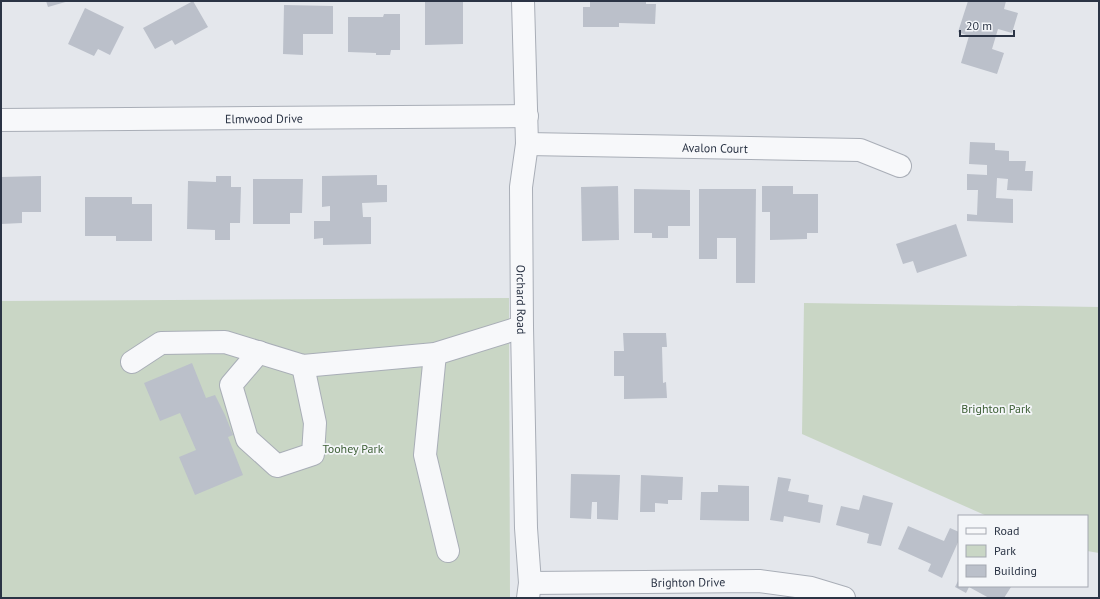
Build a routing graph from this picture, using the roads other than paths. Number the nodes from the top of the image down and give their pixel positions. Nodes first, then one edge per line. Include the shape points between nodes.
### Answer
1 (523, 1) edge
2 (527, 116) junction
3 (1, 120) edge
4 (527, 144) junction
5 (900, 166) dead end
6 (522, 327) junction
7 (259, 352) junction
8 (435, 354) junction
9 (132, 362) dead end
10 (303, 366) junction
11 (448, 551) dead end
12 (692, 590) edge
13 (529, 591) edge
14 (844, 598) edge

1 - 2 street, Orchard Road
2 - 3 street, Elmwood Drive
2 - 4 street, Orchard Road
4 - 5 street, Avalon Court via 860,150
4 - 6 street, Orchard Road via 521,187
6 - 8 street
6 - 13 street, Orchard Road
7 - 9 street via 225,342 161,343
7 - 10 street
7 - 10 street via 231,385 247,439 277,466 313,454 315,423
8 - 10 street
8 - 11 street via 426,455
12 - 13 street, Brighton Drive
12 - 14 street, Brighton Drive via 758,581 810,588

